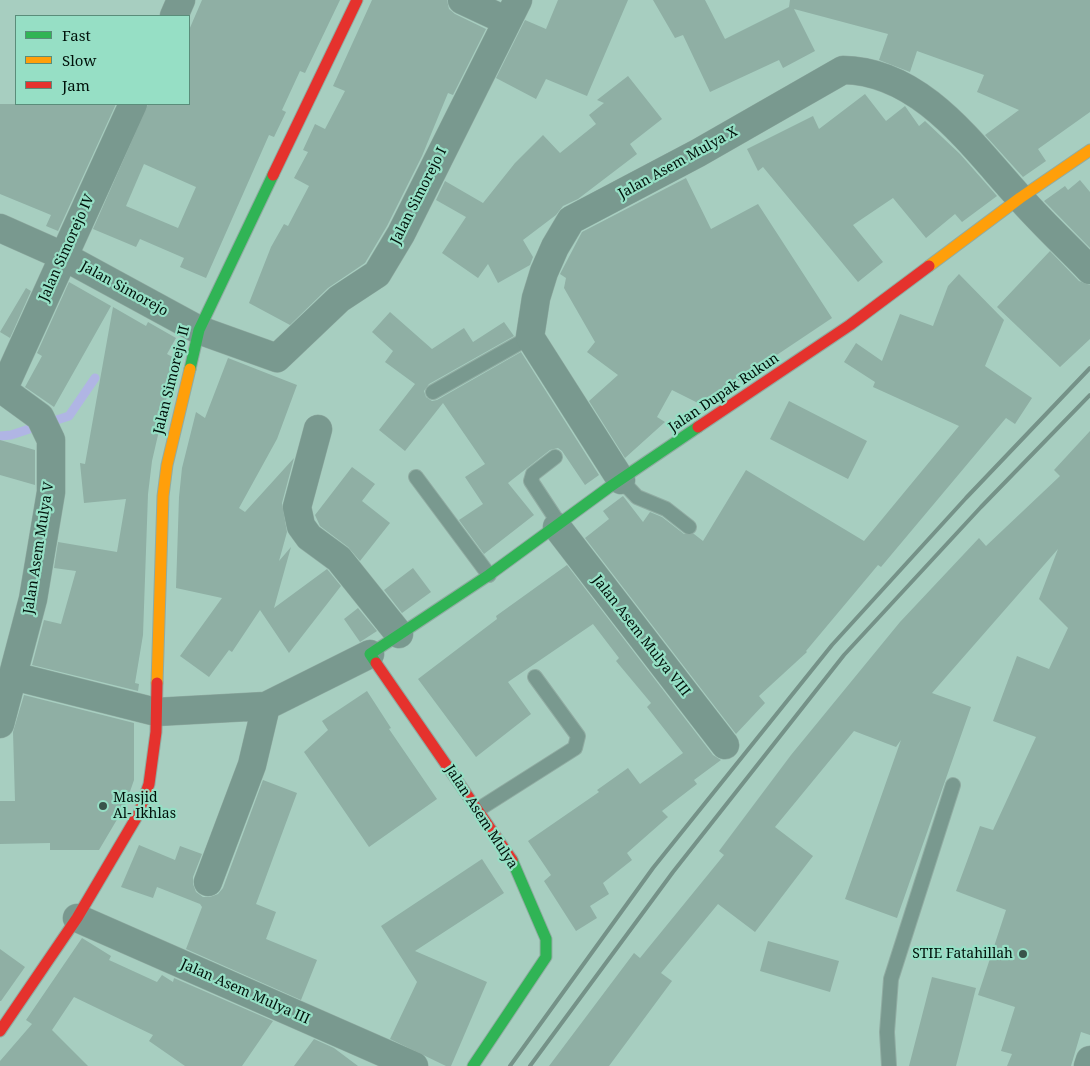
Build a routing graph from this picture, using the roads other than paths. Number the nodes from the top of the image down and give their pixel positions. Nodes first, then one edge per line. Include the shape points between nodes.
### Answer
1 (181, 0) edge
2 (357, 0) edge
3 (462, 0) edge
4 (512, 11) edge
5 (174, 15) edge
6 (133, 105) edge
7 (1090, 150) edge
8 (1020, 198) junction
9 (0, 228) edge
10 (63, 256) junction
11 (1090, 270) edge
12 (199, 330) junction
13 (530, 337) junction
14 (277, 358) joint
15 (2, 390) edge
16 (433, 392) dead end
17 (318, 429) dead end
18 (555, 457) dead end
19 (416, 476) dead end
20 (621, 480) junction
21 (559, 526) junction
22 (689, 527) dead end
23 (489, 575) junction
24 (399, 634) junction
25 (370, 654) junction
26 (13, 676) junction
27 (535, 677) dead end
28 (266, 706) junction
29 (156, 712) junction
30 (0, 724) edge
31 (725, 746) dead end
32 (953, 785) dead end
33 (479, 809) junction
34 (208, 882) dead end
35 (77, 918) junction
36 (0, 1031) edge
37 (1090, 1060) edge
38 (414, 1066) edge
39 (473, 1066) edge
40 (889, 1066) edge
41 (1088, 1066) edge

1 - 5 street
2 - 12 street, Jalan Simorejo II
3 - 4 street
4 - 14 street, Jalan Simorejo I via 401,234 377,274 339,299
6 - 10 street, Jalan Simorejo IV
7 - 8 street, Jalan Dupak Rukun
8 - 11 street, Jalan Asem Mulya X
8 - 13 street, Jalan Asem Mulya X via 945,115 920,95 884,78 843,70 698,154 572,220 544,272
8 - 20 street, Jalan Dupak Rukun via 850,325
9 - 10 street, Jalan Simorejo
10 - 12 street, Jalan Simorejo
10 - 15 street, Jalan Simorejo IV
12 - 14 street, Jalan Simorejo
12 - 29 street, Jalan Simorejo II via 166,465
13 - 16 lane
13 - 20 street
15 - 26 street, Jalan Asem Mulya V via 46,429 51,492 32,599
17 - 24 street via 297,507 301,526 309,537 339,559
18 - 21 lane via 533,474 531,481
19 - 23 lane
20 - 21 street, Jalan Dupak Rukun
20 - 22 lane via 637,497 666,509
21 - 23 street, Jalan Dupak Rukun
21 - 31 street, Jalan Asem Mulya VIII
23 - 24 street, Jalan Dupak Rukun
24 - 25 street, Jalan Dupak Rukun
25 - 28 street
25 - 33 street, Jalan Asem Mulya
26 - 29 street
26 - 30 street, Jalan Asem Mulya V
27 - 33 lane via 578,736 577,744
28 - 29 street
28 - 34 street via 252,765
29 - 35 street, Jalan Simorejo II via 149,784 139,813
32 - 40 lane via 891,979 887,1032
33 - 39 street, Jalan Asem Mulya via 510,856 547,947 546,957
35 - 36 street
35 - 38 street, Jalan Asem Mulya III
37 - 41 street

